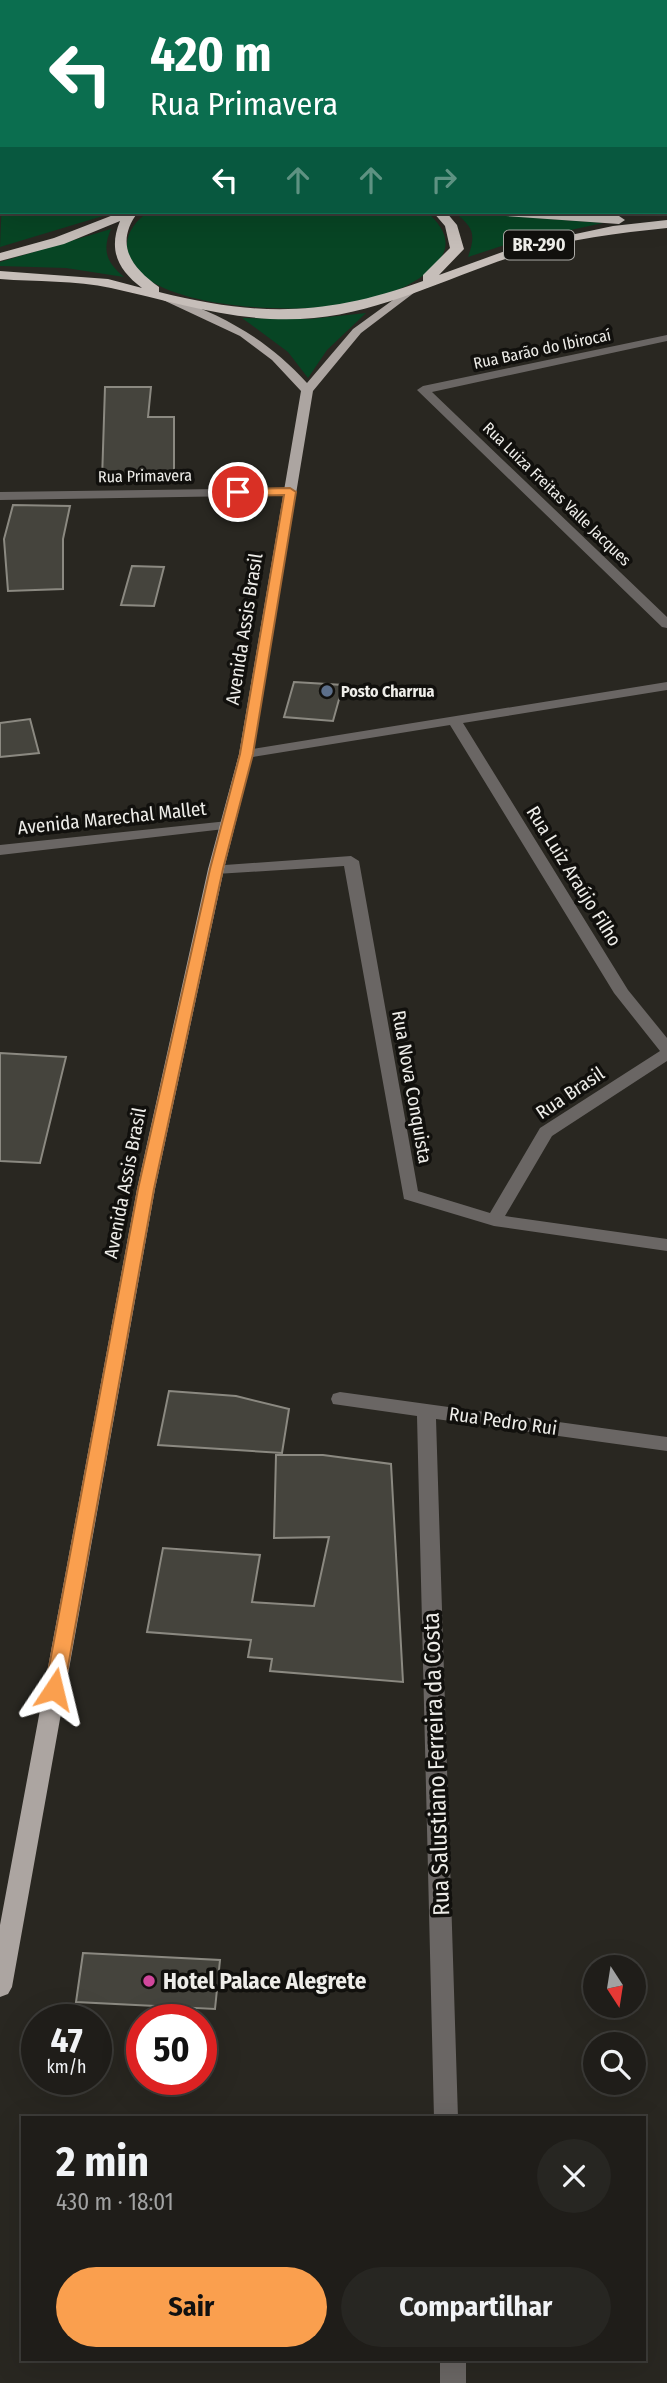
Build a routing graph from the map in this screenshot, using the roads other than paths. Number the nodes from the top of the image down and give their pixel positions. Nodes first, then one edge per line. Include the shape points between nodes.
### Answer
1 (126, 214) edge
2 (130, 214) edge
3 (441, 214) edge
4 (535, 214) edge
5 (667, 223) edge
6 (0, 257) edge
7 (0, 275) edge
8 (415, 287) junction
9 (167, 299) junction
10 (664, 342) edge
11 (307, 390) junction
12 (423, 390) joint
13 (290, 492) junction
14 (0, 496) edge
15 (667, 624) edge
16 (667, 686) edge
17 (454, 720) junction
18 (246, 754) junction
19 (228, 825) junction
20 (0, 850) edge
21 (216, 869) junction
22 (667, 1051) edge
23 (494, 1220) junction
24 (667, 1245) edge
25 (340, 1399) dead end
26 (426, 1410) junction
27 (667, 1444) edge
28 (0, 1987) edge
29 (446, 2116) edge
30 (453, 2361) edge
31 (453, 2383) edge

1 - 6 highway via 59,241
2 - 9 highway via 119,247 122,260 135,277
3 - 8 highway via 451,225 457,249
4 - 5 highway, BR-290
5 - 8 highway, BR-290 via 520,250
7 - 9 highway, BR-290 via 108,283
8 - 9 highway, BR-290 via 357,307 314,314 250,314
8 - 11 main road via 357,331
9 - 11 main road via 239,328 283,363
10 - 12 street, Rua Barão do Ibirocaí
11 - 13 main road, Avenida Assis Brasil
12 - 15 street, Rua Luiza Freitas Valle Jacques
13 - 14 street, Rua Primavera
13 - 18 main road, Avenida Assis Brasil
16 - 17 street
17 - 18 street
17 - 22 street, Rua Luiz Araújo Filho via 622,993
18 - 19 main road, Avenida Assis Brasil
19 - 20 street, Avenida Marechal Mallet
19 - 21 main road, Avenida Assis Brasil
21 - 23 street, Rua Nova Conquista via 351,861 410,1195
21 - 28 main road, Avenida Assis Brasil via 146,1189
22 - 23 street, Rua Brasil via 546,1132
23 - 24 street, Rua Nova Conquista
25 - 26 street, Rua Pedro Rui
26 - 27 street, Rua Pedro Rui
26 - 29 street, Rua Salustiano Ferreira da Costa
30 - 31 street

